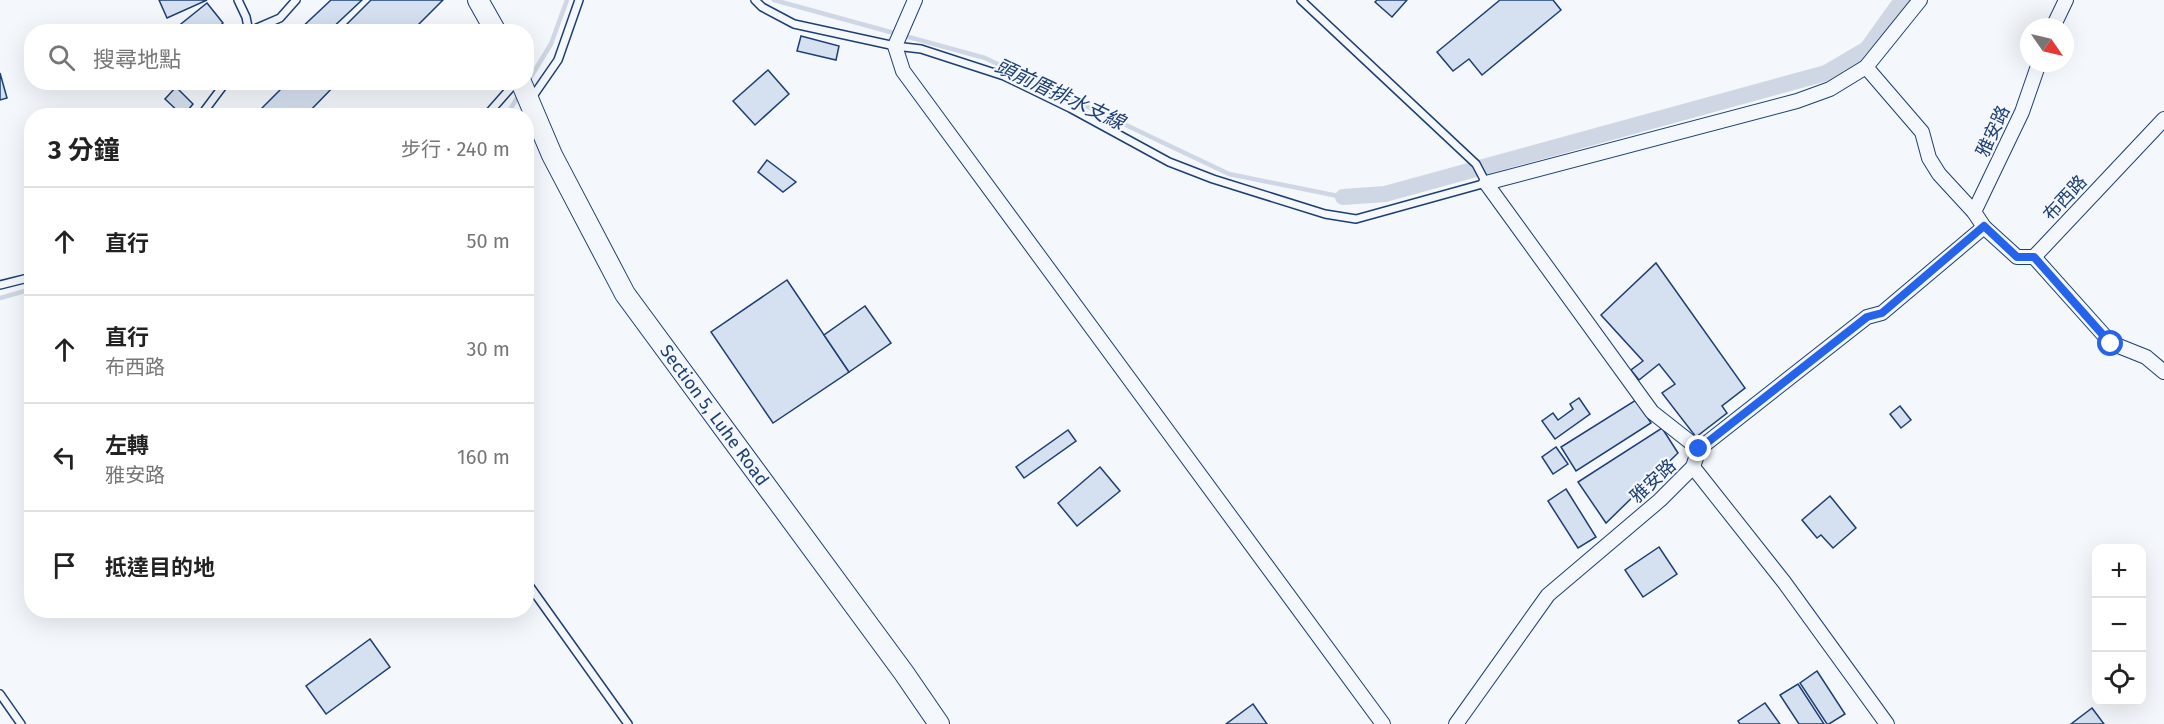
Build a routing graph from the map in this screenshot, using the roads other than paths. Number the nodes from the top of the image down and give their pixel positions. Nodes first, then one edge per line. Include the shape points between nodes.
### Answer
1 (238, 0) edge
2 (296, 0) edge
3 (478, 0) edge
4 (579, 0) edge
5 (755, 0) edge
6 (915, 0) edge
7 (1301, 0) edge
8 (1920, 0) edge
9 (2066, 0) edge
10 (2058, 18) edge
11 (248, 24) edge
12 (266, 24) edge
13 (492, 24) edge
14 (895, 46) junction
15 (1866, 67) junction
16 (2036, 72) edge
17 (534, 81) edge
18 (220, 90) edge
19 (524, 90) edge
20 (206, 108) edge
21 (498, 108) edge
22 (532, 108) edge
23 (534, 113) edge
24 (2164, 119) edge
25 (1486, 183) junction
26 (1974, 212) junction
27 (1984, 226) junction
28 (2034, 257) junction
29 (24, 279) edge
30 (0, 285) edge
31 (2164, 372) edge
32 (1699, 449) junction
33 (1694, 467) junction
34 (534, 592) edge
35 (0, 694) edge
36 (21, 724) edge
37 (628, 724) edge
38 (939, 724) edge
39 (1383, 724) edge
40 (1456, 724) edge
41 (1887, 724) edge

1 - 11 lane
2 - 12 lane via 280,18
3 - 13 main road
4 - 17 lane via 558,60
5 - 14 lane via 794,24
6 - 14 street
7 - 25 lane via 1476,164
8 - 15 street
9 - 10 street
14 - 25 lane via 921,49 1004,76 1169,162 1325,214 1356,219
14 - 39 street via 903,71
15 - 25 street via 1830,89 1797,101
15 - 26 street via 1922,132 1929,158 1939,174
16 - 26 street, 雅安路 via 2022,112
18 - 20 lane
19 - 21 lane
19 - 22 main road, Section 5, Luhe Road
23 - 38 main road, Section 5, Luhe Road via 625,294
24 - 28 street, 布西路
25 - 32 street via 1652,412
26 - 27 street
27 - 28 street via 2017,257
27 - 32 street via 1882,313 1867,317
28 - 31 street via 2111,344 2146,357
29 - 30 lane
32 - 33 street, 雅安路
33 - 40 street, 雅安路 via 1548,595
33 - 41 street
34 - 37 lane
35 - 36 lane

